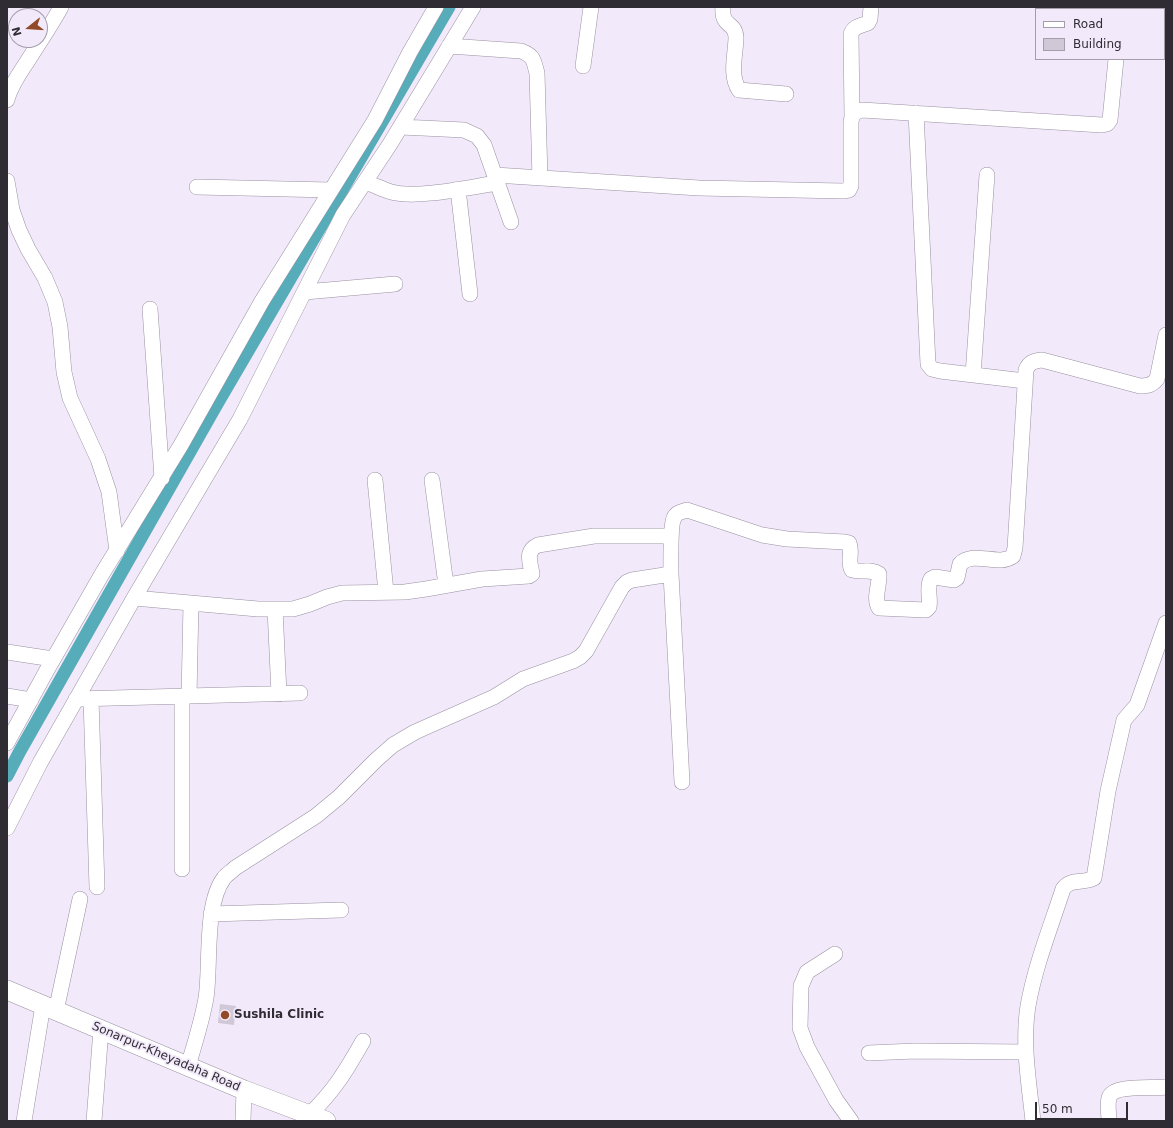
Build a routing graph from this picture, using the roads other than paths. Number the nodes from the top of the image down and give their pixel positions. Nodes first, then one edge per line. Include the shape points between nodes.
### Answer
1 (61, 7) edge
2 (436, 7) edge
3 (472, 7) edge
4 (590, 7) edge
5 (723, 7) edge
6 (871, 7) edge
7 (449, 46) junction
8 (1116, 60) edge
9 (583, 66) dead end
10 (786, 94) dead end
11 (7, 100) edge
12 (916, 113) junction
13 (852, 116) junction
14 (400, 126) junction
15 (987, 175) dead end
16 (540, 178) junction
17 (497, 179) junction
18 (7, 181) edge
19 (365, 182) junction
20 (197, 187) dead end
21 (458, 188) junction
22 (331, 190) junction
23 (511, 222) dead end
24 (395, 284) dead end
25 (305, 292) junction
26 (470, 294) dead end
27 (150, 309) dead end
28 (1166, 335) edge
29 (973, 375) junction
30 (1025, 381) junction
31 (162, 478) junction
32 (375, 480) dead end
33 (432, 480) dead end
34 (671, 536) junction
35 (117, 551) junction
36 (671, 574) junction
37 (446, 586) junction
38 (386, 592) junction
39 (134, 598) junction
40 (191, 604) junction
41 (275, 609) junction
42 (1166, 622) edge
43 (7, 652) edge
44 (53, 659) junction
45 (300, 693) dead end
46 (279, 694) junction
47 (7, 696) edge
48 (186, 696) junction
49 (76, 699) junction
50 (91, 699) junction
51 (31, 700) junction
52 (7, 743) edge
53 (682, 782) dead end
54 (7, 828) edge
55 (182, 869) dead end
56 (97, 887) dead end
57 (80, 900) dead end
58 (341, 910) dead end
59 (211, 914) junction
60 (835, 954) dead end
61 (7, 990) edge
62 (50, 1008) junction
63 (101, 1029) junction
64 (363, 1041) dead end
65 (1026, 1052) junction
66 (869, 1053) dead end
67 (188, 1066) junction
68 (1166, 1087) edge
69 (244, 1090) junction
70 (318, 1118) edge
71 (24, 1121) edge
72 (94, 1121) edge
73 (243, 1121) edge
74 (851, 1121) edge
75 (1032, 1121) edge
76 (1109, 1121) edge

1 - 11 street via 18,75
2 - 22 street via 375,120
3 - 7 street
4 - 9 street
5 - 10 street via 724,21 733,28 736,35 734,80 738,90
6 - 13 street via 868,23 853,29 851,34
7 - 14 street
7 - 16 street via 521,51 530,55 537,73
8 - 12 street via 1110,120 1107,124
12 - 13 street via 862,110
12 - 29 street via 928,364 932,369 940,371
13 - 16 street via 849,190 699,188
14 - 17 street via 464,130 477,136 484,145
14 - 19 street
15 - 29 street
16 - 17 street
17 - 21 street
17 - 23 street
18 - 35 street via 12,210 19,230 45,278 54,302 70,398 98,459 109,492
19 - 21 street via 392,192 409,194
19 - 25 street via 343,216
20 - 22 street
21 - 26 street
22 - 31 street via 262,301
24 - 25 street
25 - 39 street via 240,419
27 - 31 street
28 - 30 street via 1157,379 1147,386 1042,360 1028,364
29 - 30 street
30 - 34 street via 1013,556 1004,560 969,558 960,564 957,578 954,580 935,577 931,579 930,603 926,610 880,608 876,600 879,574 852,570 849,562 849,543 762,535 687,510 679,512 674,518
31 - 35 street
32 - 38 street
33 - 37 street
34 - 36 street
34 - 37 street via 594,536 538,545 530,551 532,574 529,576 482,579
35 - 44 street
36 - 53 street
36 - 59 street via 627,582 580,657 524,679 494,697 392,745 316,816 235,868 224,878
37 - 38 street
38 - 41 street via 342,594 293,609
39 - 40 street
39 - 49 street
40 - 41 street via 258,610
40 - 48 street
41 - 46 street
42 - 65 street via 1137,705 1124,720 1108,791 1094,878 1071,882 1063,889 1028,1006
43 - 44 street
44 - 51 street
45 - 46 street
46 - 48 street
47 - 51 street
48 - 50 street
48 - 55 street
49 - 50 street
49 - 54 street via 40,762
50 - 56 street
51 - 52 street
57 - 62 street
58 - 59 street
59 - 67 street via 206,997
60 - 74 street via 807,972 801,986 800,1028 807,1047 836,1100
61 - 62 main road, Sonarpur-Kheyadaha Road
62 - 63 main road, Sonarpur-Kheyadaha Road
62 - 71 street
63 - 67 main road, Sonarpur-Kheyadaha Road
63 - 72 street
64 - 70 street via 346,1072 325,1099
65 - 66 street
65 - 75 street
67 - 69 main road, Sonarpur-Kheyadaha Road
68 - 76 street via 1122,1089 1113,1092 1109,1097
69 - 70 main road, Sonarpur-Kheyadaha Road
69 - 73 street

